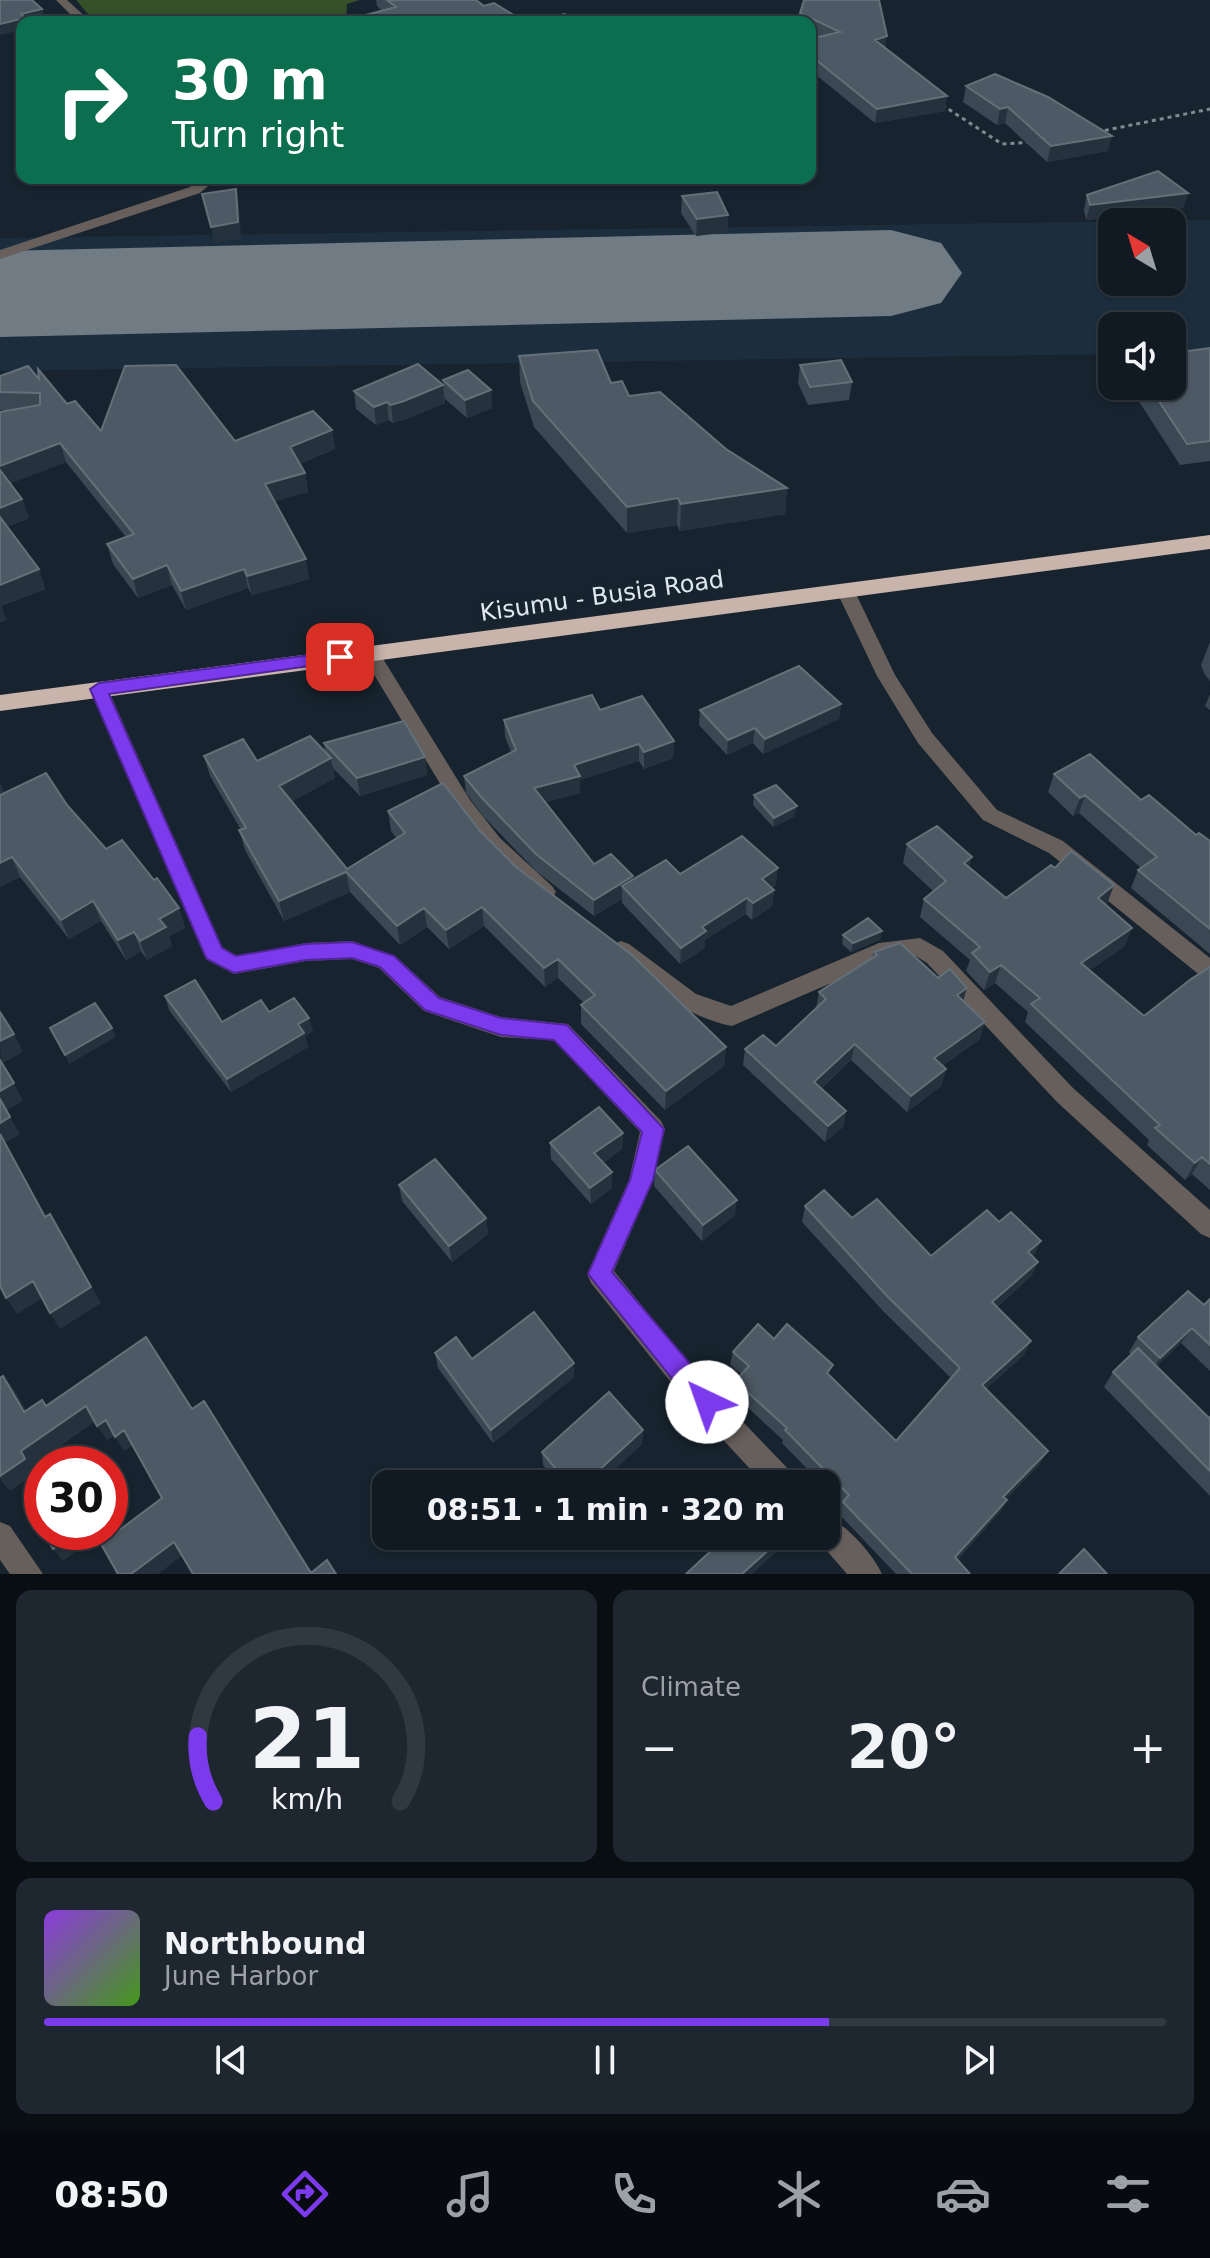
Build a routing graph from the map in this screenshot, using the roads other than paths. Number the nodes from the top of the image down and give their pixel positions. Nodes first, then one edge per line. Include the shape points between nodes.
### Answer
1 (61, 0) edge
2 (78, 16) edge
3 (203, 184) edge
4 (0, 255) edge
5 (1210, 542) edge
6 (845, 590) junction
7 (370, 653) junction
8 (99, 689) junction
9 (0, 703) edge
10 (561, 906) edge
11 (599, 933) edge
12 (1210, 971) edge
13 (1210, 1226) edge
14 (770, 1470) edge
15 (0, 1536) edge
16 (840, 1545) edge
17 (28, 1574) edge
18 (867, 1574) edge

1 - 2 street
3 - 4 street
5 - 6 highway, Kisumu - Busia Road
6 - 7 highway, Kisumu - Busia Road
6 - 12 street via 886,676 925,738 990,815 1056,847
7 - 8 highway, Kisumu - Busia Road
7 - 10 street via 463,805 485,834
8 - 9 highway, Kisumu - Busia Road
8 - 14 street via 214,953 234,965 352,950 387,962 432,1004 501,1027 560,1031 653,1129 641,1180 600,1274 687,1382
11 - 13 street via 700,1006 732,1016 887,949 920,947 1065,1095
15 - 17 street
16 - 18 street

